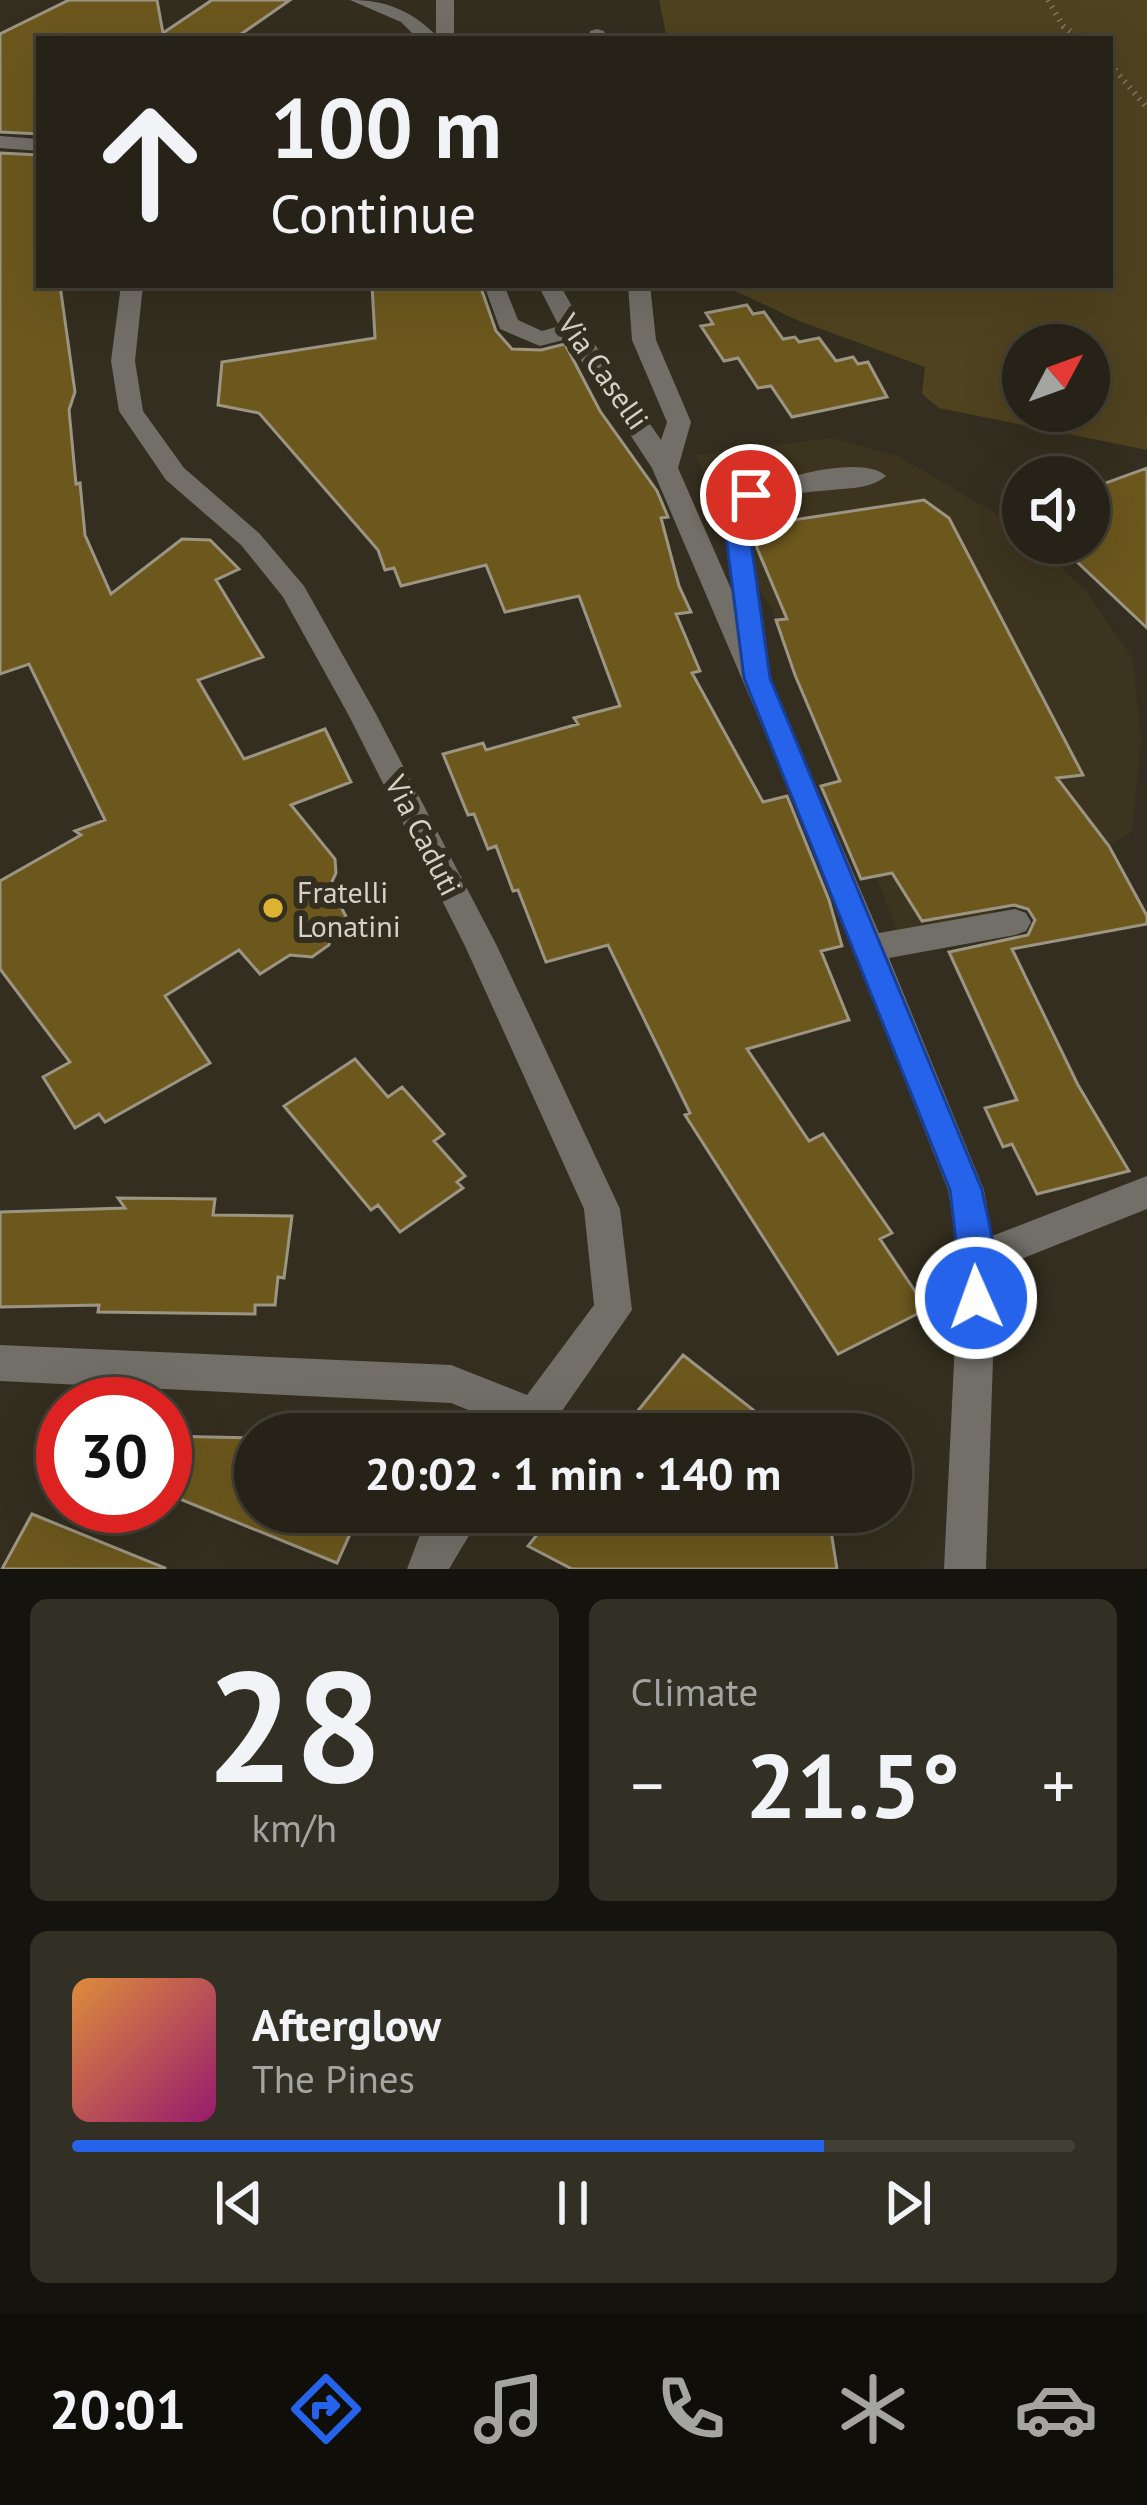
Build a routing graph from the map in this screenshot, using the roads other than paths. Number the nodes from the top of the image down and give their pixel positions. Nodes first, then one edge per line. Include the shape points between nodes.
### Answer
1 (359, 0) edge
2 (445, 0) edge
3 (426, 36) edge
4 (446, 36) edge
5 (0, 142) edge
6 (36, 145) edge
7 (132, 288) edge
8 (495, 288) edge
9 (550, 288) edge
10 (639, 288) edge
11 (569, 331) junction
12 (664, 468) junction
13 (873, 476) dead end
14 (757, 678) junction
15 (1015, 922) dead end
16 (870, 948) junction
17 (1147, 1192) edge
18 (978, 1258) junction
19 (0, 1363) edge
20 (505, 1413) edge
21 (538, 1413) edge
22 (448, 1533) edge
23 (428, 1569) edge
24 (965, 1569) edge

1 - 3 street via 408,18
2 - 4 street
5 - 6 street
7 - 21 street, Via Caduti via 123,361 131,411 175,474 250,539 294,592 481,946 602,1209 613,1310
8 - 11 street via 508,324 540,339
9 - 11 street, Via Caselli
10 - 12 street via 644,340 679,422
11 - 12 street, Via Caselli via 642,423
12 - 14 street, Via Caselli
13 - 14 street via 788,485 751,495 735,513
14 - 16 street, Via Caselli
15 - 16 street
16 - 18 street, Via Caselli via 966,1190
17 - 18 street
18 - 24 street, Via Caselli
19 - 20 street via 451,1384
22 - 23 street

